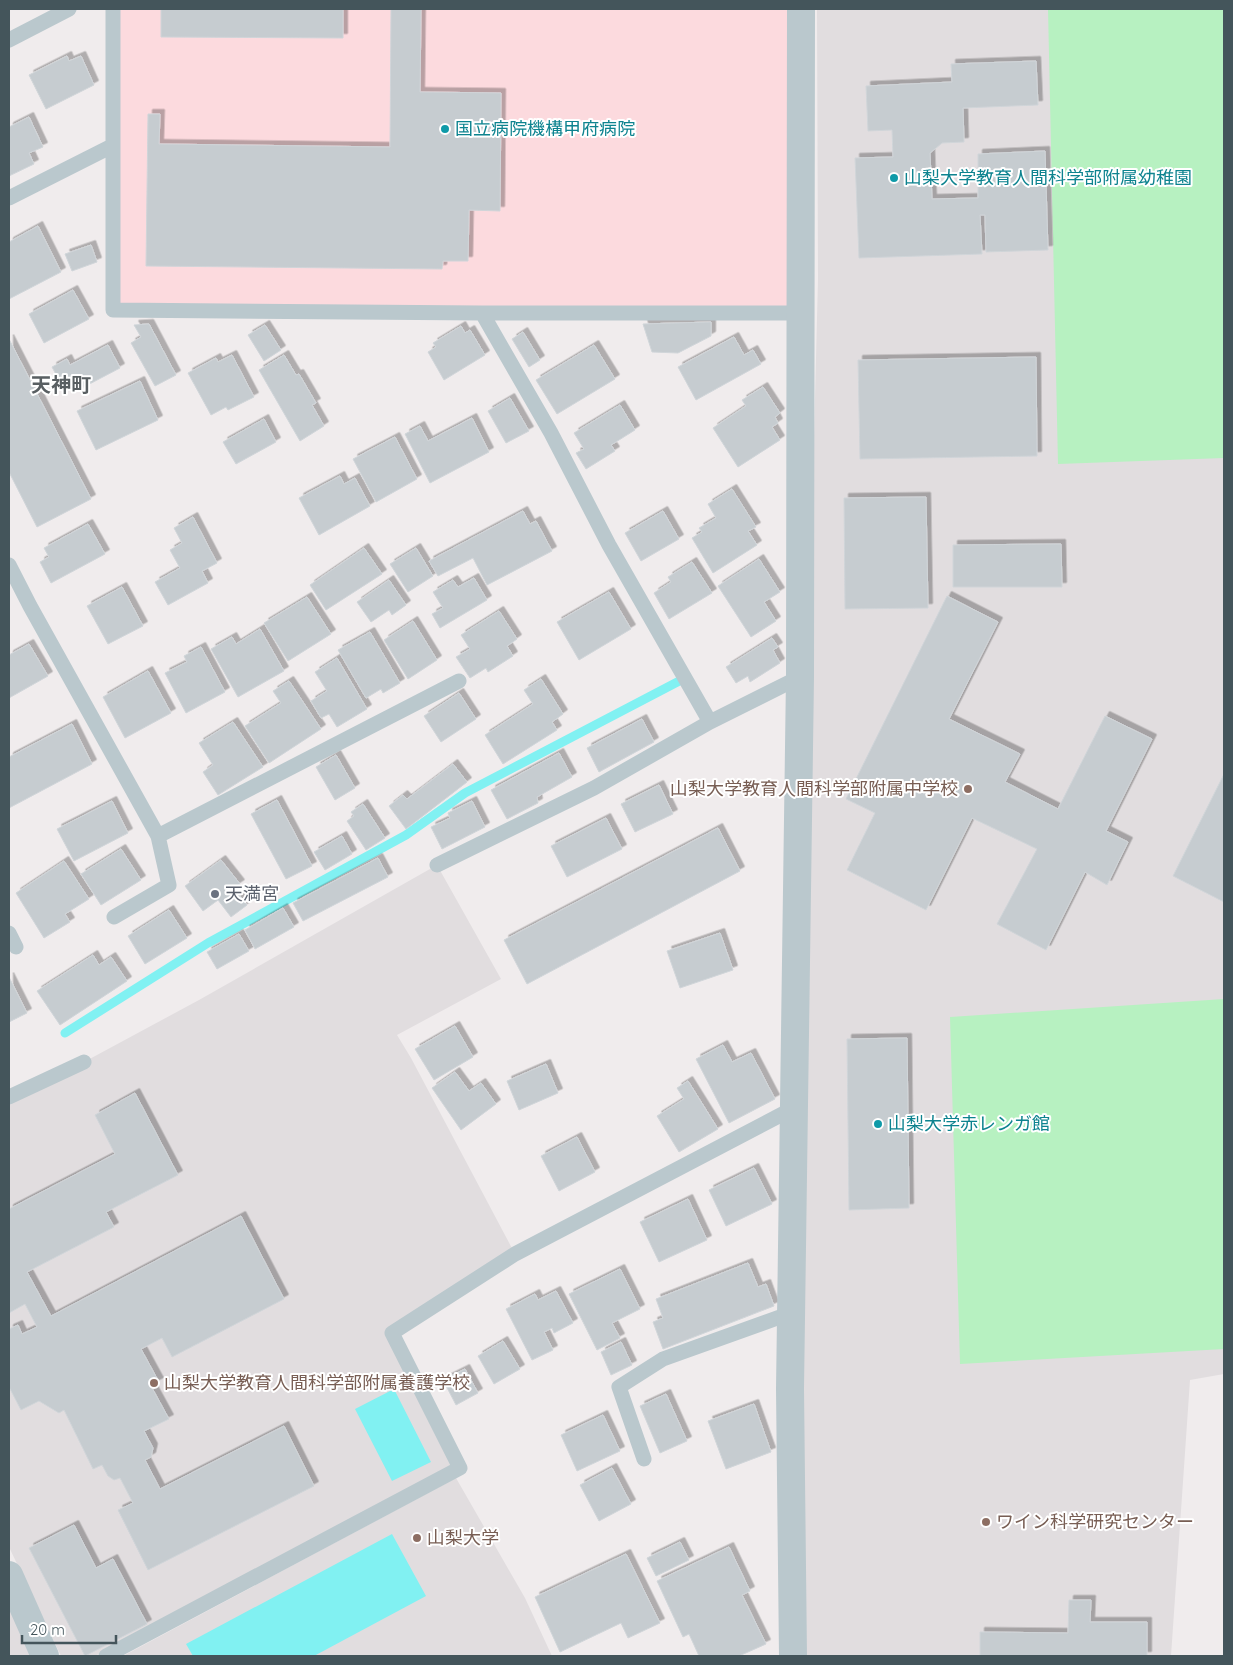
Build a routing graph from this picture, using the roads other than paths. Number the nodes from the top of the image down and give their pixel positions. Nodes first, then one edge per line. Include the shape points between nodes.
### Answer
1 (69, 9) edge
2 (113, 9) edge
3 (801, 9) edge
4 (9, 40) edge
5 (112, 146) junction
6 (9, 198) edge
7 (482, 313) junction
8 (800, 313) junction
9 (9, 565) edge
10 (800, 677) junction
11 (459, 681) dead end
12 (710, 722) junction
13 (158, 836) junction
14 (437, 865) dead end
15 (114, 917) dead end
16 (9, 933) edge
17 (16, 946) dead end
18 (84, 1062) dead end
19 (9, 1097) edge
20 (794, 1108) junction
21 (791, 1312) junction
22 (644, 1459) dead end
23 (9, 1575) edge
24 (45, 1656) edge
25 (106, 1656) edge
26 (792, 1656) edge

1 - 4 lane
2 - 5 lane
3 - 8 street
5 - 6 lane
5 - 7 lane via 113,310
7 - 8 lane
7 - 12 lane
8 - 10 street
9 - 13 lane
10 - 12 lane
10 - 20 street
11 - 13 lane
12 - 14 lane via 594,788
13 - 15 lane via 169,885
16 - 17 lane
18 - 19 lane
20 - 21 street
20 - 25 lane via 515,1254 392,1333 460,1468
21 - 22 lane via 663,1359 619,1387
21 - 26 street
23 - 24 street

